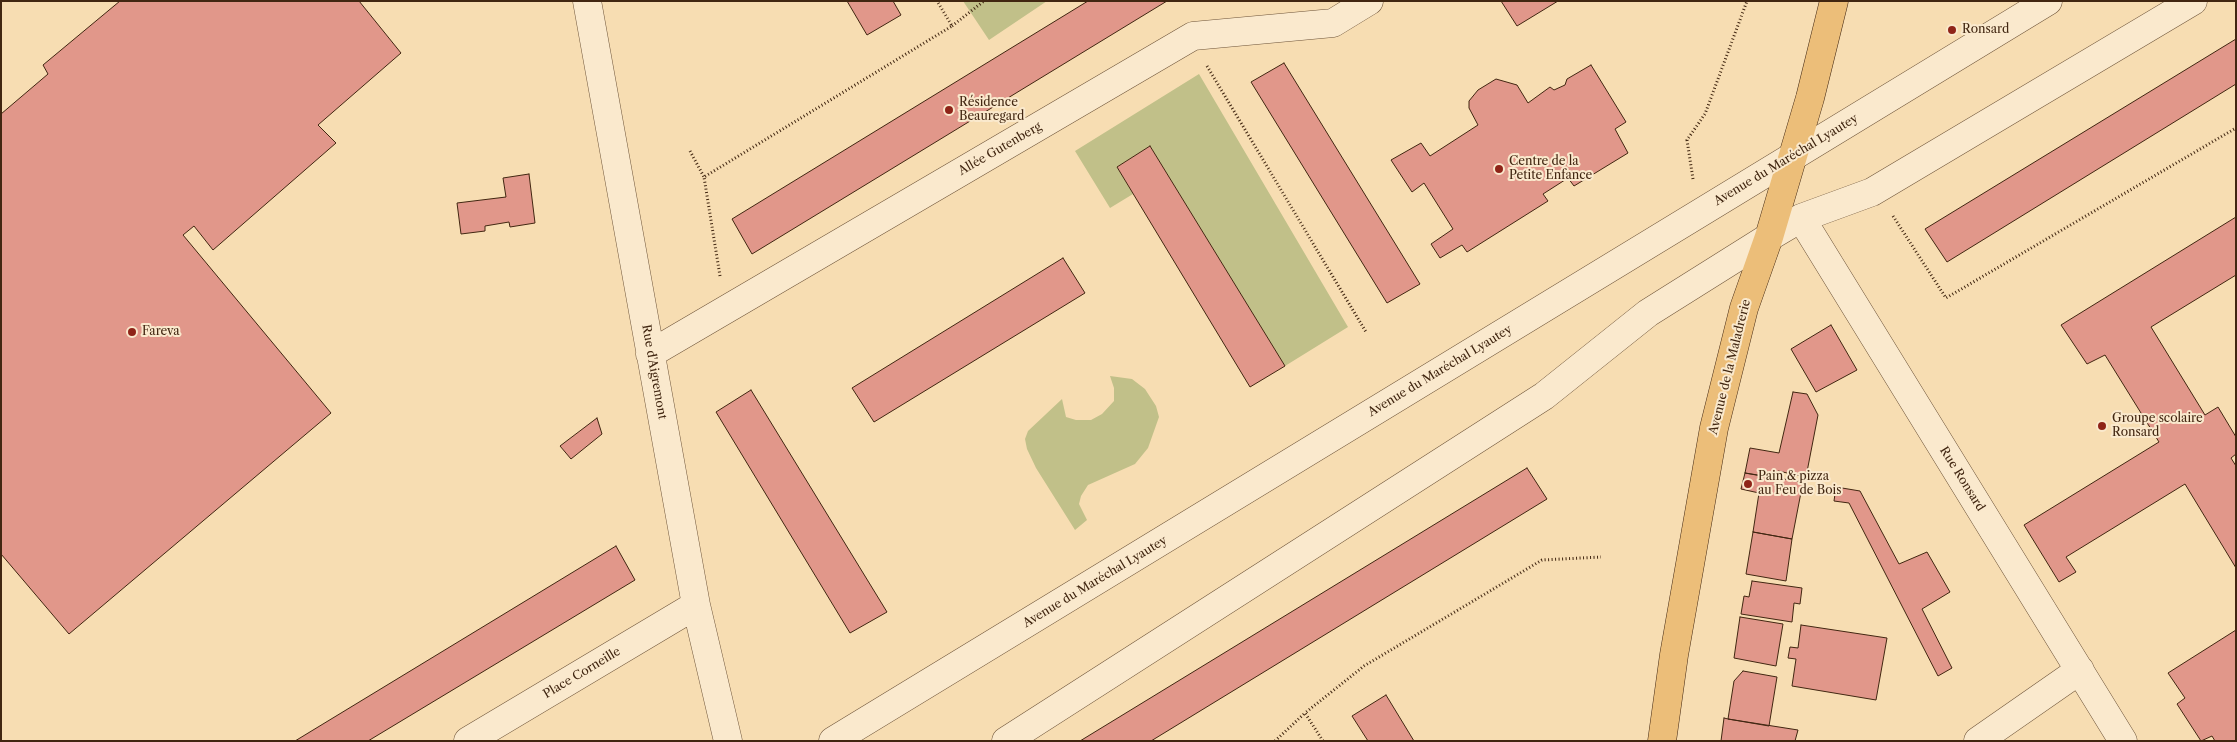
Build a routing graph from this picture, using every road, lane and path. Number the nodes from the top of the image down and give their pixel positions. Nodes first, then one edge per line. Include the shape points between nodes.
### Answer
1 (587, 1) edge
2 (937, 1) edge
3 (984, 1) edge
4 (1369, 1) edge
5 (1747, 1) edge
6 (1834, 1) edge
7 (2048, 1) edge
8 (2193, 1) edge
9 (952, 26) junction
10 (1206, 65) dead end
11 (2236, 128) edge
12 (690, 151) dead end
13 (1792, 157) junction
14 (704, 177) junction
15 (1693, 182) dead end
16 (1872, 192) junction
17 (1801, 218) junction
18 (1769, 237) junction
19 (726, 310) junction
20 (1366, 332) dead end
21 (650, 354) junction
22 (1602, 557) dead end
23 (696, 605) junction
24 (2080, 670) junction
25 (1305, 713) junction
26 (468, 741) edge
27 (728, 741) edge
28 (834, 741) edge
29 (1006, 741) edge
30 (1275, 741) edge
31 (1323, 741) edge
32 (1662, 741) edge
33 (1978, 741) edge
34 (2123, 741) edge

1 - 21 street, Rue d'Aigremont
2 - 9 path
3 - 9 path
4 - 19 street, Allée Gutenberg via 1333,23 1193,36
5 - 15 path via 1705,114 1687,140
6 - 13 main road, Avenue de la Maladrerie
7 - 13 street, Avenue du Maréchal Lyautey
8 - 16 street
9 - 14 path
10 - 20 path
11 - 16 path via 1946,298 1888,208
12 - 14 path
13 - 18 main road, Avenue de la Maladrerie
13 - 28 street, Avenue du Maréchal Lyautey
14 - 19 path
16 - 17 street
17 - 18 street
17 - 24 street, Rue Ronsard
18 - 29 street via 1648,313 1544,396
18 - 32 main road, Avenue de la Maladrerie via 1744,308 1714,428
19 - 21 street, Allée Gutenberg
21 - 23 street, Rue d'Aigremont
22 - 25 path via 1542,560 1364,666
23 - 26 street, Place Corneille
23 - 27 street, Rue d'Aigremont
24 - 33 street
24 - 34 street, Rue Ronsard
25 - 30 path
25 - 31 path

